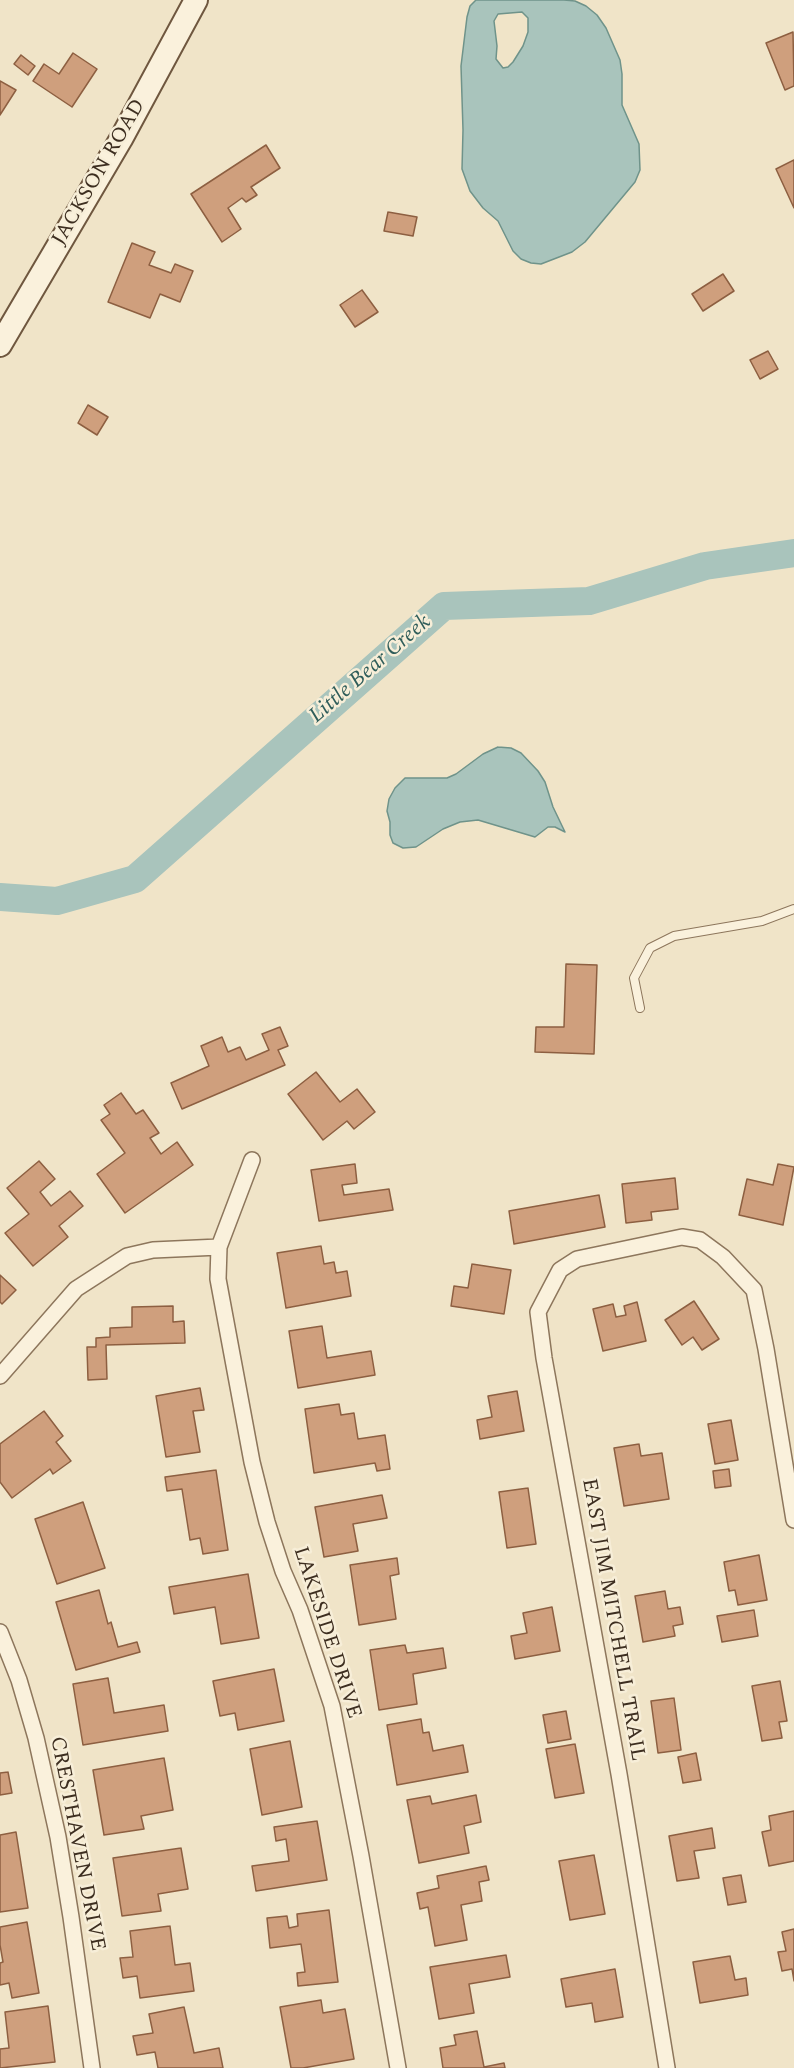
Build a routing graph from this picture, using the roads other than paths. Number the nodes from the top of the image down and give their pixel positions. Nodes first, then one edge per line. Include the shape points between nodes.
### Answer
1 (196, 0) edge
2 (0, 345) edge
3 (794, 909) edge
4 (640, 1008) dead end
5 (252, 1160) dead end
6 (219, 1247) junction
7 (0, 1376) edge
8 (794, 1520) edge
9 (0, 1632) edge
10 (92, 2068) edge
11 (398, 2068) edge
12 (667, 2068) edge

1 - 2 main road, JACKSON ROAD via 121,139
3 - 4 lane via 762,921 674,936 650,948 634,978
5 - 6 street, LAKESIDE DRIVE
6 - 7 street via 153,1250 127,1256 76,1289
6 - 11 street, LAKESIDE DRIVE via 218,1279 252,1462 283,1571 332,1706
8 - 12 street, EAST JIM MITCHELL TRAIL via 754,1290 718,1252 700,1240 682,1237 576,1259 560,1270 538,1312 544,1359
9 - 10 street, CRESTHAVEN DRIVE via 36,1738 58,1836

